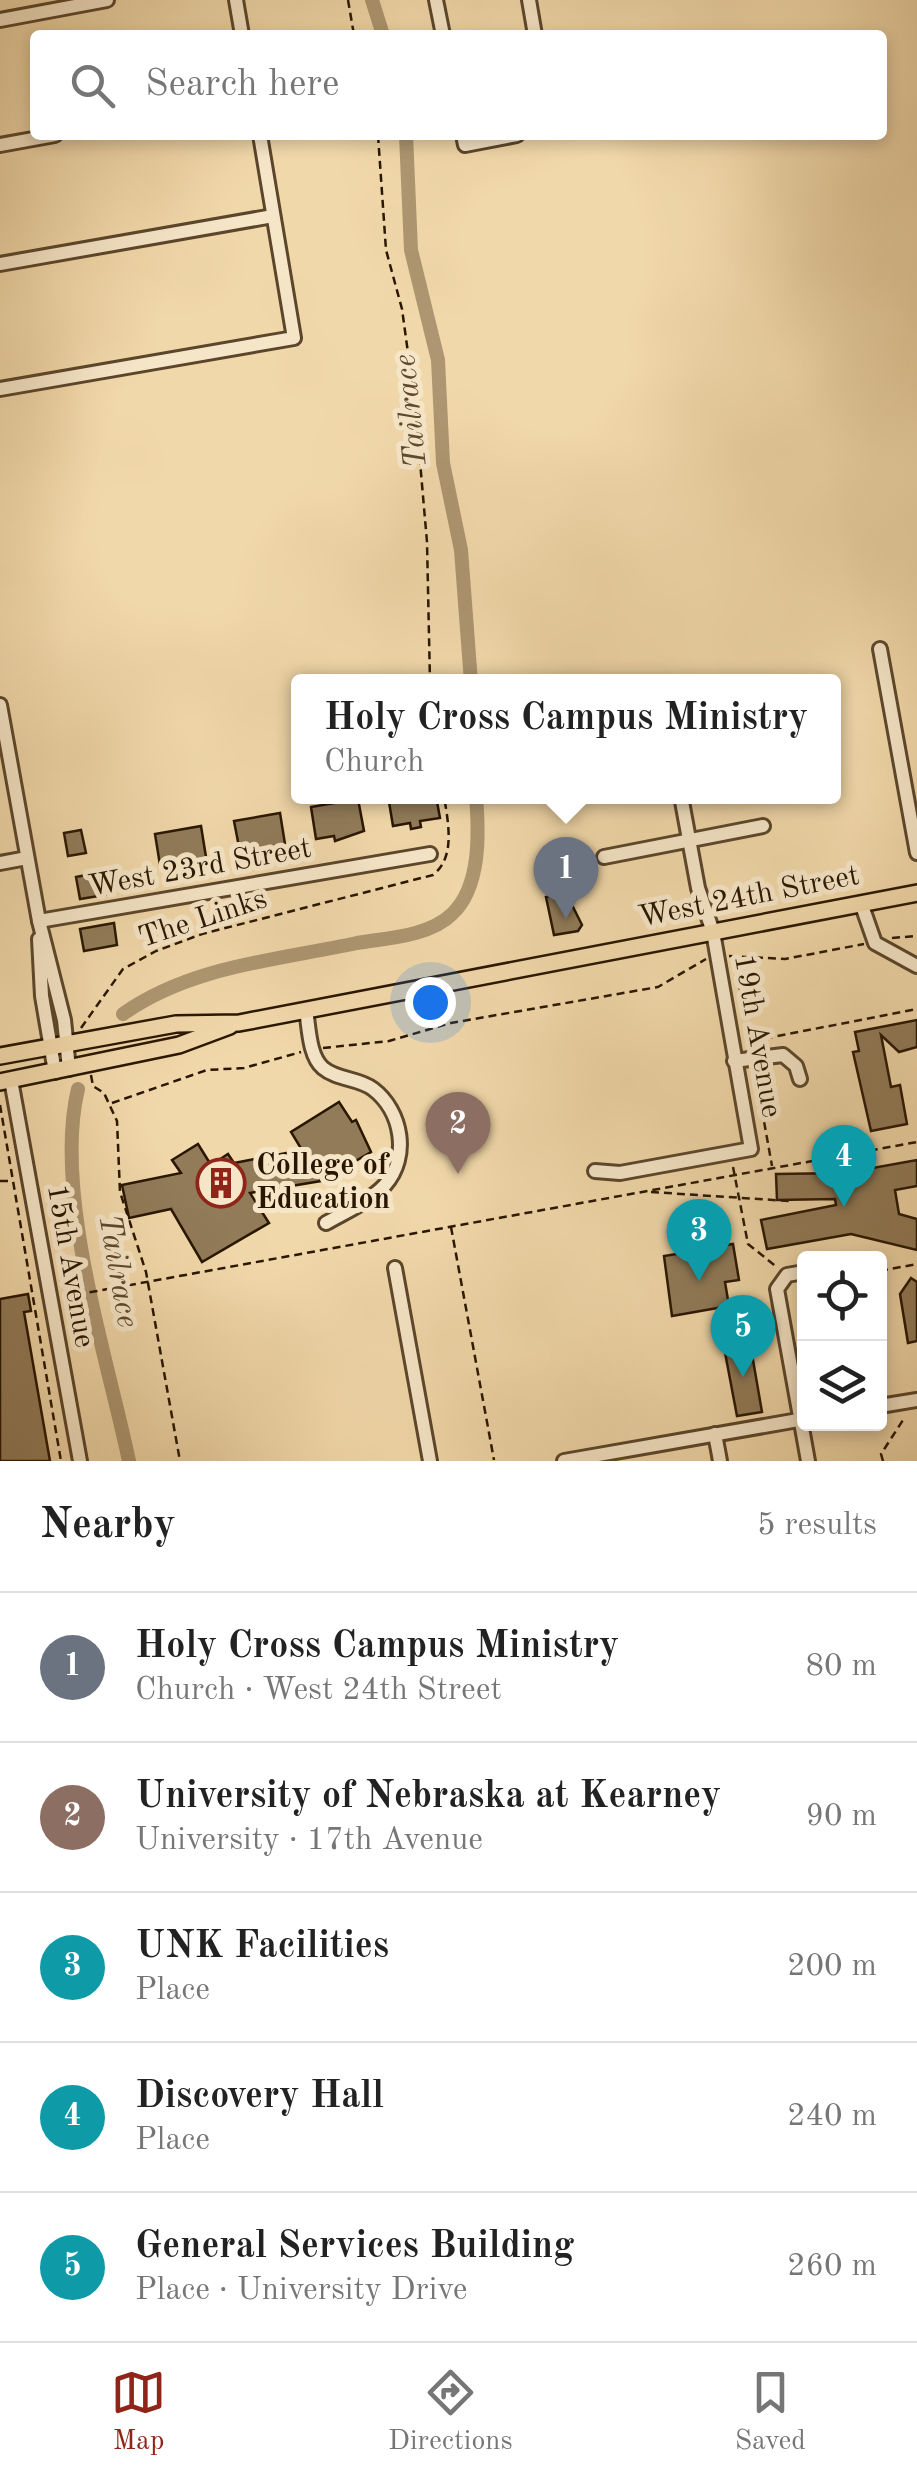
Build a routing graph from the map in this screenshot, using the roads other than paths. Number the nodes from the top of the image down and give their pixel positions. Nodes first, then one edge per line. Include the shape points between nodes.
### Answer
1 (108, 0) edge
2 (236, 0) edge
3 (436, 0) edge
4 (528, 0) edge
5 (0, 20) edge
6 (241, 30) edge
7 (442, 30) edge
8 (535, 30) edge
9 (30, 140) edge
10 (261, 140) edge
11 (464, 140) edge
12 (491, 140) edge
13 (0, 145) edge
14 (273, 216) junction
15 (0, 264) edge
16 (0, 389) edge
17 (880, 649) dead end
18 (0, 705) edge
19 (4, 746) edge
20 (682, 804) edge
21 (763, 826) dead end
22 (689, 840) junction
23 (917, 853) edge
24 (430, 854) dead end
25 (604, 856) dead end
26 (27, 858) junction
27 (0, 864) edge
28 (917, 893) edge
29 (861, 903) junction
30 (39, 921) junction
31 (713, 932) junction
32 (917, 966) edge
33 (306, 1010) junction
34 (239, 1023) junction
35 (67, 1043) junction
36 (0, 1056) edge
37 (734, 1061) junction
38 (62, 1070) junction
39 (800, 1080) dead end
40 (6, 1081) edge
41 (594, 1170) dead end
42 (326, 1223) dead end
43 (395, 1268) dead end
44 (797, 1273) edge
45 (797, 1389) edge
46 (917, 1400) edge
47 (887, 1405) edge
48 (797, 1420) edge
49 (804, 1431) edge
50 (715, 1434) junction
51 (80, 1461) edge
52 (430, 1461) edge
53 (564, 1461) edge
54 (720, 1461) edge
55 (808, 1461) edge

1 - 5 street
2 - 6 street
3 - 7 street
4 - 8 street
9 - 13 street
10 - 14 street
11 - 12 street
14 - 15 street
14 - 16 street via 294,338
17 - 23 street
18 - 19 street
19 - 26 street
20 - 22 street, 19th Avenue
21 - 22 street
22 - 25 street
22 - 31 street, 19th Avenue
24 - 30 street, West 23rd Street
26 - 27 street
26 - 30 street
28 - 29 main road, West 24th Street
29 - 31 main road, West 24th Street
29 - 32 street via 875,943
30 - 35 street
31 - 33 main road, West 24th Street
31 - 37 street, 19th Avenue
33 - 34 main road, West 24th Street
33 - 42 street via 322,1068 384,1098 400,1140 396,1166 383,1187
34 - 35 main road, West 24th Street via 176,1024
34 - 38 main road, West 24th Street via 179,1045
35 - 36 main road, West 24th Street
35 - 38 street
37 - 39 street via 783,1055
37 - 41 street, 19th Avenue via 751,1149 620,1174
38 - 40 main road, West 24th Street
40 - 51 street, 15th Avenue
43 - 52 street
44 - 45 street via 777,1289
46 - 47 street
48 - 50 street
49 - 55 street
50 - 53 street
50 - 54 street

